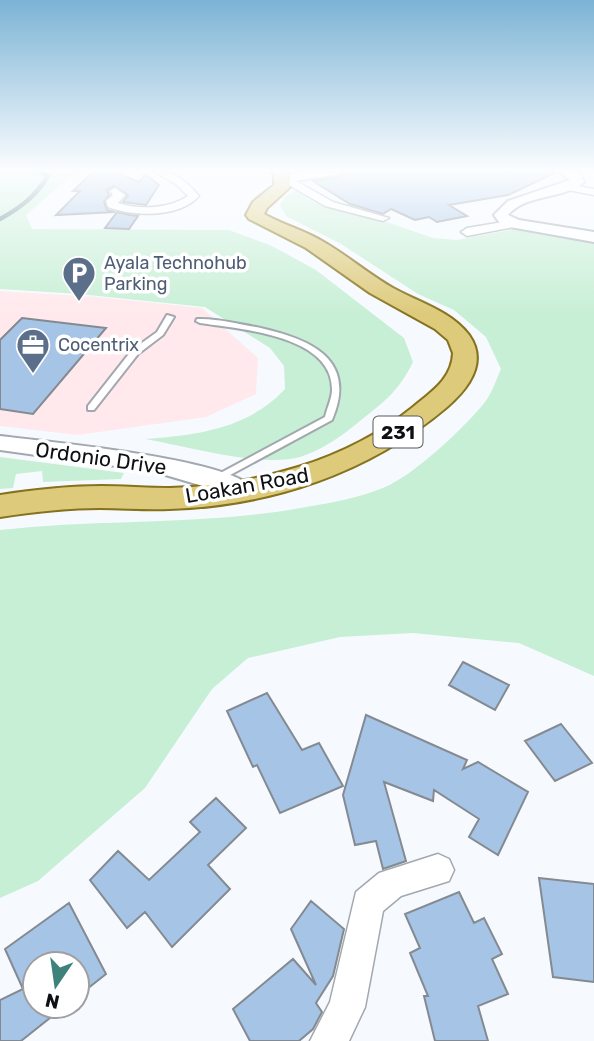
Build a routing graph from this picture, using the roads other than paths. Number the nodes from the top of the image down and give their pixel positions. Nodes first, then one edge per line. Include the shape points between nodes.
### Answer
1 (259, 219) edge
2 (507, 219) edge
3 (515, 224) junction
4 (467, 232) dead end
5 (594, 236) edge
6 (170, 317) dead end
7 (200, 321) dead end
8 (91, 408) dead end
9 (0, 443) edge
10 (228, 484) junction
11 (0, 506) edge
12 (438, 870) dead end
13 (329, 1041) edge

1 - 10 main road, Loakan Road / 231 via 318,247 384,292 449,328 465,349 466,362 454,386 374,449 287,481
2 - 3 street
3 - 4 street
3 - 5 street
6 - 8 lane
7 - 10 lane via 306,344 321,354 338,383 329,418
9 - 10 street, Ordonio Drive via 167,467
10 - 11 main road, Loakan Road / 231 via 182,498 75,497
12 - 13 street via 387,884 368,904 347,1007

